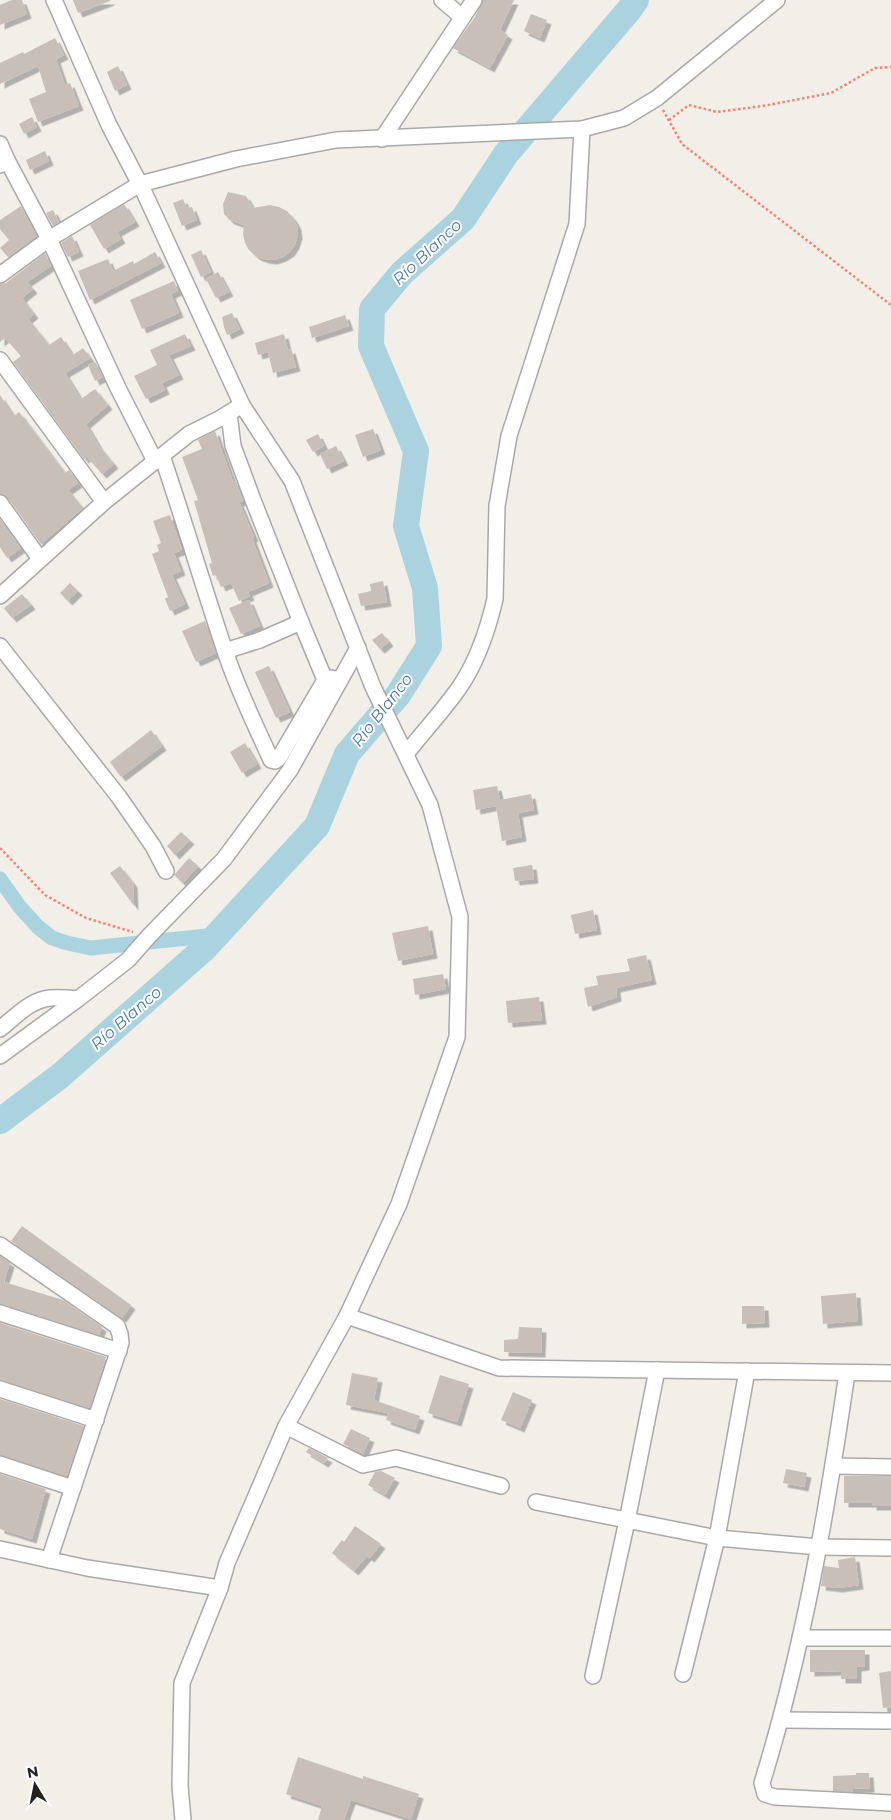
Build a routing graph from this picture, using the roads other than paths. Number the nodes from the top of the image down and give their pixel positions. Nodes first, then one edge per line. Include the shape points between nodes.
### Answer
1 (54, 0) edge
2 (442, 0) edge
3 (474, 0) edge
4 (777, 0) edge
5 (462, 17) junction
6 (582, 129) junction
7 (382, 139) junction
8 (0, 144) edge
9 (3, 162) edge
10 (140, 184) junction
11 (49, 239) junction
12 (0, 275) edge
13 (0, 360) edge
14 (242, 405) junction
15 (229, 414) junction
16 (158, 458) junction
17 (104, 502) junction
18 (0, 503) edge
19 (40, 559) junction
20 (0, 596) edge
21 (301, 622) junction
22 (0, 646) edge
23 (358, 648) junction
24 (225, 651) junction
25 (333, 680) junction
26 (402, 747) junction
27 (166, 871) dead end
28 (78, 999) junction
29 (0, 1030) edge
30 (0, 1056) edge
31 (0, 1245) edge
32 (0, 1312) edge
33 (347, 1316) junction
34 (119, 1351) junction
35 (657, 1370) junction
36 (747, 1372) junction
37 (846, 1373) junction
38 (891, 1373) edge
39 (0, 1389) edge
40 (96, 1420) junction
41 (286, 1426) junction
42 (0, 1464) edge
43 (833, 1466) junction
44 (891, 1467) edge
45 (500, 1486) dead end
46 (73, 1488) junction
47 (536, 1502) dead end
48 (627, 1521) junction
49 (716, 1538) junction
50 (819, 1547) junction
51 (891, 1548) edge
52 (0, 1549) edge
53 (49, 1560) junction
54 (220, 1588) junction
55 (800, 1638) junction
56 (891, 1638) edge
57 (683, 1674) dead end
58 (593, 1676) dead end
59 (782, 1720) junction
60 (891, 1720) edge
61 (891, 1803) edge
62 (183, 1820) edge

1 - 10 street via 109,125
2 - 5 street
3 - 5 street
4 - 6 street via 656,98 624,118
5 - 7 street
6 - 7 street
6 - 26 street via 577,224 509,436 497,506 492,612 475,659 460,687
7 - 10 street via 336,140 236,159
8 - 9 street
9 - 11 street
10 - 11 street
10 - 14 street
11 - 12 street
11 - 16 street via 118,388
13 - 17 street
14 - 15 street
14 - 23 street via 292,480
15 - 16 street via 189,434
15 - 21 street via 233,446
16 - 17 street
16 - 24 street via 185,522
17 - 19 street
18 - 19 street
19 - 20 street
21 - 24 street
21 - 25 street
22 - 27 street via 119,797
23 - 25 street
23 - 26 street
24 - 25 street via 271,760 279,758
25 - 28 street via 290,770 224,859 128,960
26 - 33 street via 430,804 460,917 457,1037 399,1204
28 - 29 street via 51,998 31,1004
28 - 30 street
31 - 34 street via 117,1326 122,1343
32 - 34 street
33 - 35 street via 498,1368
33 - 41 street
34 - 40 street
35 - 36 street
35 - 48 street
36 - 37 street
36 - 49 street
37 - 38 street
37 - 43 street
39 - 40 street
40 - 46 street
41 - 45 street via 362,1465 396,1458
41 - 54 street via 227,1563
42 - 46 street
43 - 44 street
43 - 50 street
46 - 53 street
47 - 48 street
48 - 49 street
48 - 58 street
49 - 50 street
49 - 57 street
50 - 51 street
50 - 55 street
52 - 53 street
53 - 54 street
54 - 62 street via 182,1683 180,1786
55 - 56 street
55 - 59 street
59 - 60 street
59 - 61 street via 762,1784 765,1794

